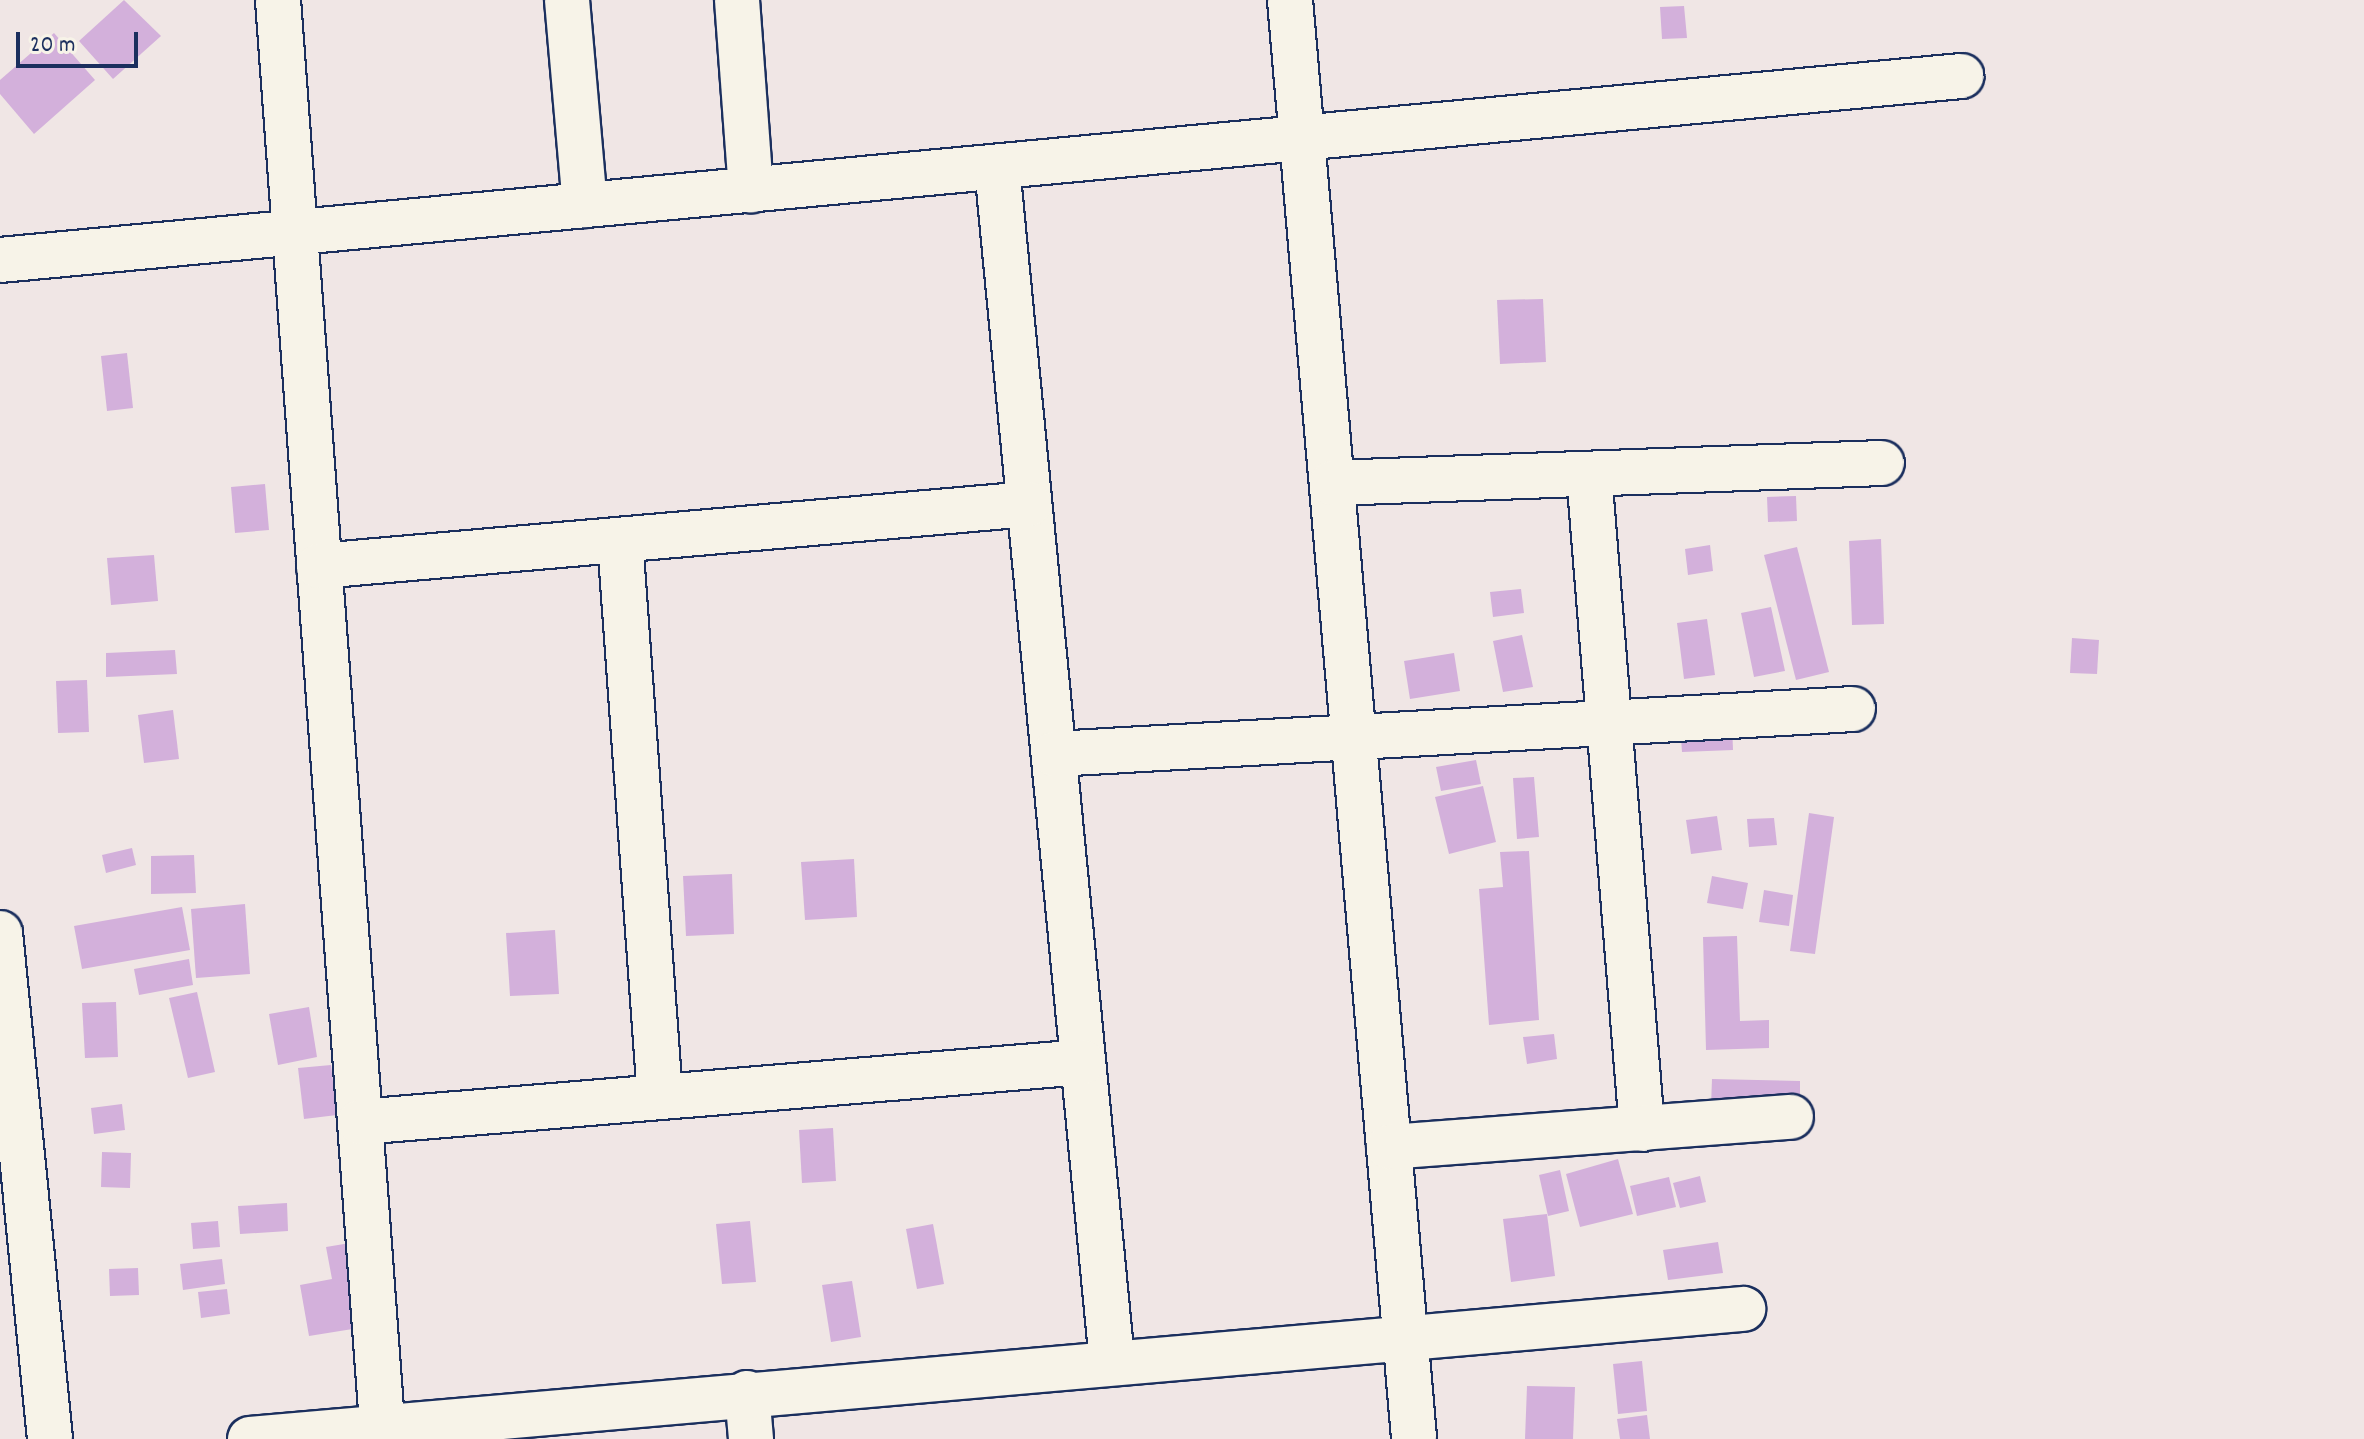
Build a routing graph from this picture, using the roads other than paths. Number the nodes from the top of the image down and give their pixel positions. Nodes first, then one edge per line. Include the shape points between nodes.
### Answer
1 (278, 0) edge
2 (567, 0) edge
3 (737, 0) edge
4 (1290, 0) edge
5 (1961, 76) dead end
6 (1302, 138) junction
7 (997, 167) junction
8 (751, 190) junction
9 (585, 205) junction
10 (295, 232) junction
11 (0, 260) edge
12 (1882, 463) dead end
13 (1589, 474) junction
14 (1332, 483) junction
15 (1029, 504) junction
16 (620, 540) junction
17 (319, 566) junction
18 (1853, 709) dead end
19 (1610, 722) junction
20 (1354, 737) junction
21 (1054, 754) junction
22 (0, 933) edge
23 (1083, 1062) junction
24 (660, 1097) junction
25 (1791, 1117) dead end
26 (360, 1122) junction
27 (1642, 1129) junction
28 (1389, 1147) junction
29 (14, 1212) edge
30 (1743, 1309) dead end
31 (1406, 1337) junction
32 (1112, 1362) junction
33 (747, 1393) junction
34 (382, 1424) junction
35 (50, 1439) edge
36 (250, 1439) edge
37 (751, 1439) edge
38 (1414, 1439) edge

1 - 10 street
2 - 9 street
3 - 8 street
4 - 6 street
5 - 6 street
6 - 7 street
6 - 14 street
7 - 8 street
7 - 15 street
8 - 9 street
9 - 10 street
10 - 11 street
10 - 17 street
12 - 13 street
13 - 14 street
13 - 19 street
14 - 20 street
15 - 16 street
15 - 21 street
16 - 17 street
16 - 24 street
17 - 26 street
18 - 19 street
19 - 20 street
19 - 27 street
20 - 21 street
20 - 28 street
21 - 23 street
22 - 29 street
23 - 24 street
23 - 32 street
24 - 26 street
25 - 27 street
26 - 34 street
27 - 28 street
28 - 31 street
29 - 35 street
30 - 31 street
31 - 32 street
31 - 38 street
32 - 33 street
33 - 34 street
33 - 37 street
34 - 36 street

